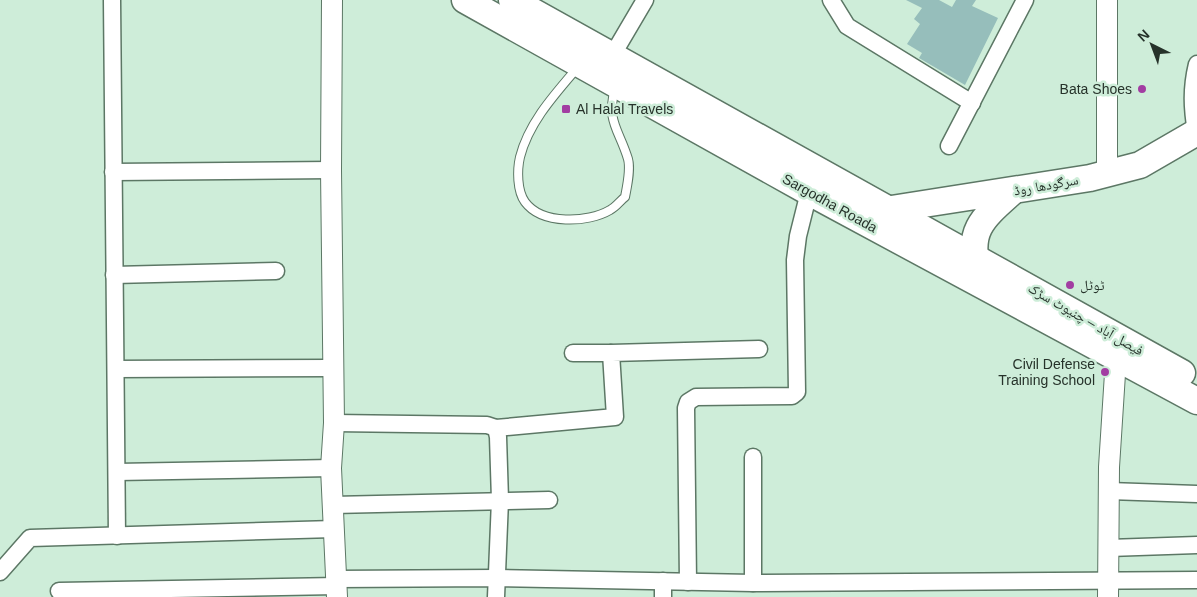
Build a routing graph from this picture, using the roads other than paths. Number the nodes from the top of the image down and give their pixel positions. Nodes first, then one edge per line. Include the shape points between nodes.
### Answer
1 (112, 0) edge
2 (332, 0) edge
3 (465, 0) edge
4 (512, 0) edge
5 (645, 0) edge
6 (831, 0) edge
7 (1025, 0) edge
8 (1107, 0) edge
9 (592, 56) junction
10 (1197, 64) edge
11 (615, 84) junction
12 (972, 103) junction
13 (1197, 132) edge
14 (950, 146) dead end
15 (331, 170) junction
16 (113, 172) junction
17 (1106, 172) junction
18 (1014, 191) junction
19 (809, 192) junction
20 (885, 210) junction
21 (974, 256) junction
22 (276, 271) dead end
23 (114, 275) junction
24 (983, 286) junction
25 (759, 349) dead end
26 (572, 353) dead end
27 (611, 353) junction
28 (1116, 358) junction
29 (332, 368) junction
30 (116, 369) junction
31 (1197, 382) edge
32 (1197, 401) edge
33 (334, 423) junction
34 (496, 428) junction
35 (753, 458) dead end
36 (331, 468) junction
37 (117, 472) junction
38 (1109, 491) junction
39 (1197, 494) edge
40 (500, 500) junction
41 (549, 500) dead end
42 (333, 505) junction
43 (334, 529) junction
44 (117, 536) junction
45 (1197, 545) edge
46 (1109, 548) junction
47 (0, 572) edge
48 (496, 578) junction
49 (1197, 580) edge
50 (688, 582) junction
51 (752, 583) junction
52 (337, 587) edge
53 (1109, 588) edge
54 (663, 589) edge
55 (955, 589) edge
56 (808, 590) edge
57 (59, 592) dead end
58 (496, 597) edge

1 - 16 street
2 - 15 street
3 - 9 highway, Sargodha Roada
4 - 9 highway, Sargodha Roada
5 - 9 street
6 - 12 street via 846,26
7 - 12 street
8 - 17 street
9 - 11 highway, Sargodha Roada
9 - 11 lane via 548,101 520,157 518,185 524,202 540,214 566,220 593,217 611,210 625,197 629,160 614,124 611,104
9 - 20 highway, Sargodha Roada
10 - 13 street via 1191,104
11 - 19 highway, Sargodha Roada
12 - 14 street
13 - 17 highway, سرگودھا روڈ via 1140,165
15 - 16 street
15 - 29 street
16 - 23 street
17 - 18 highway, سرگودھا روڈ via 1090,178
18 - 20 highway, سرگودھا روڈ
18 - 21 highway via 980,223 973,241
19 - 24 highway, Sargodha Roada
19 - 50 street via 795,260 797,392 787,396 696,397 688,402 686,408
20 - 21 highway, Sargodha Roada
21 - 24 highway
21 - 31 highway, فیصل آباد – چنیوٹ سڑک
22 - 23 street
23 - 30 street
24 - 28 highway, Sargodha Roada
25 - 27 street
26 - 27 street
27 - 34 street via 615,417
28 - 32 highway, Sargodha Roada
28 - 38 street
29 - 30 street
29 - 33 street
30 - 37 street
33 - 34 street via 487,425
33 - 36 street
34 - 40 street
35 - 51 street
36 - 37 street
36 - 42 street
37 - 44 street
38 - 39 street
38 - 46 street
40 - 41 street
40 - 42 street
40 - 48 street
42 - 43 street
43 - 44 street
43 - 52 street
44 - 47 street via 30,538
45 - 46 street
46 - 53 street
48 - 52 street
48 - 54 street
48 - 58 street
49 - 53 street
50 - 51 street
50 - 54 street
51 - 56 street
52 - 57 street
53 - 55 street
55 - 56 street

